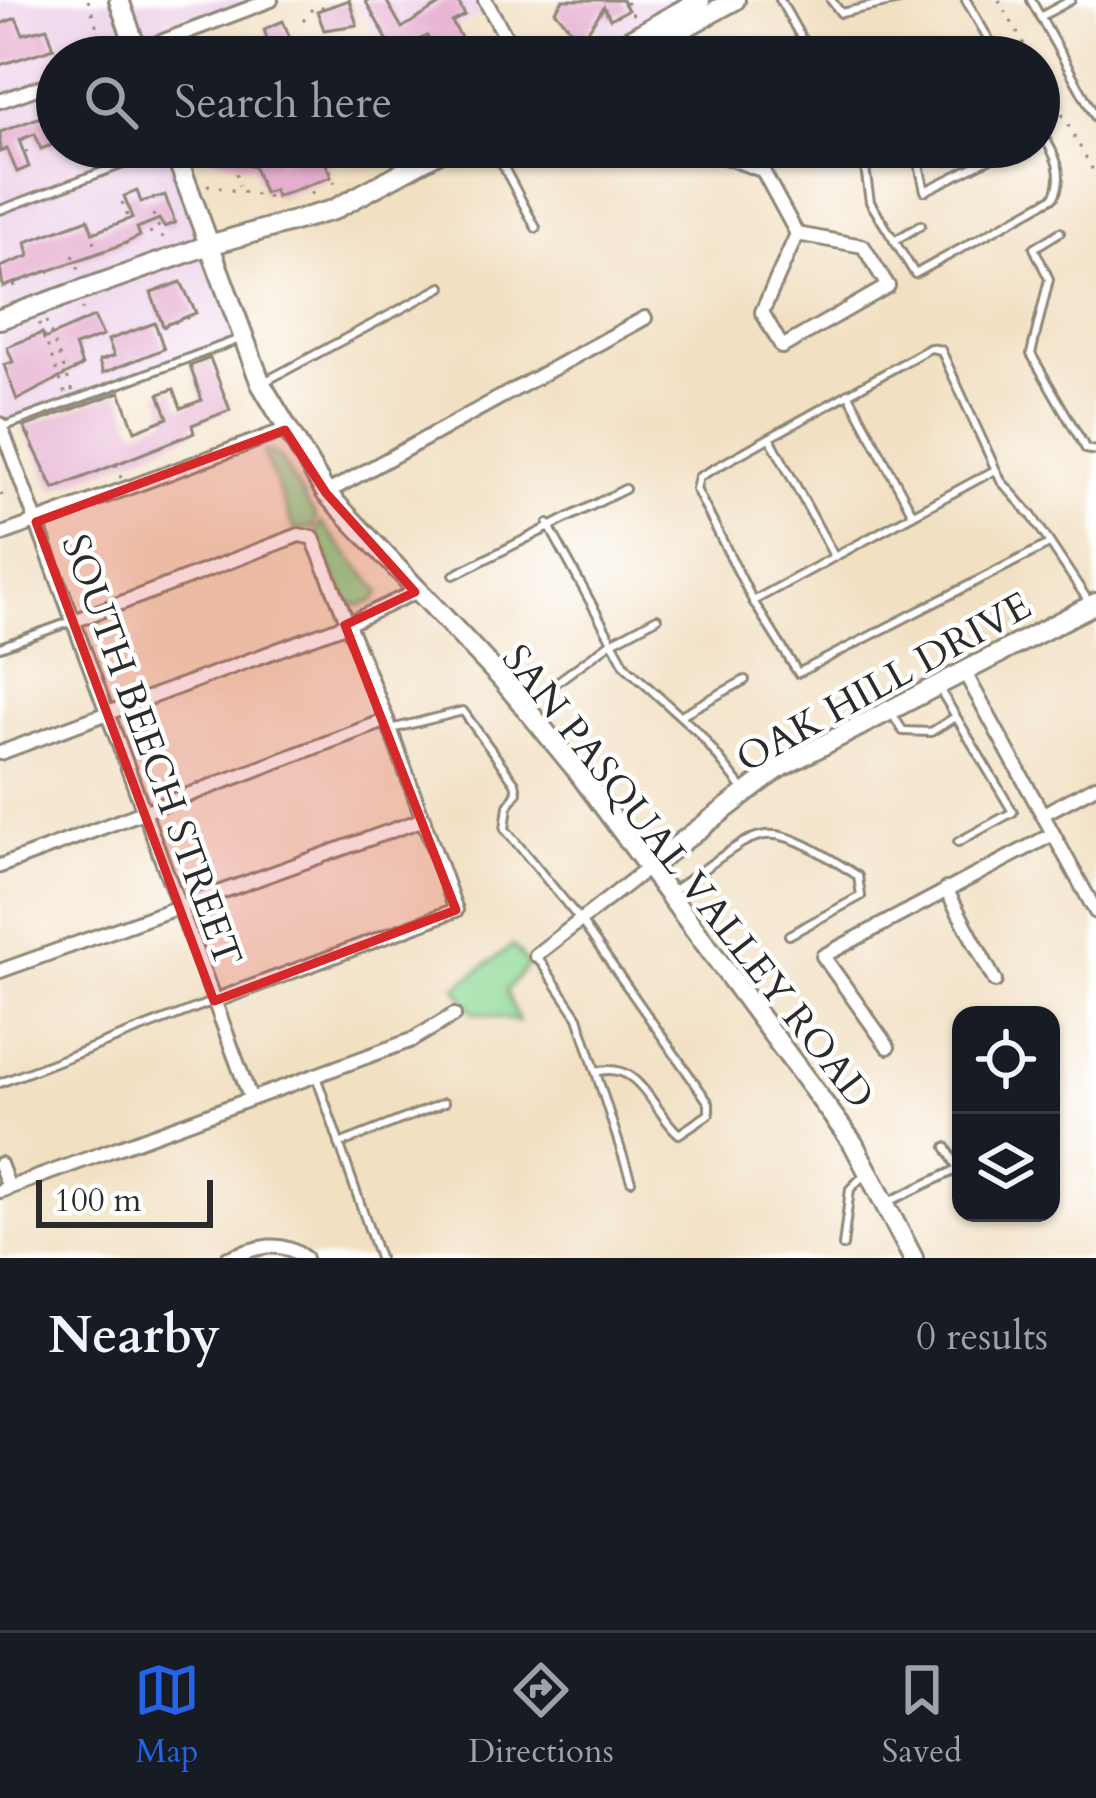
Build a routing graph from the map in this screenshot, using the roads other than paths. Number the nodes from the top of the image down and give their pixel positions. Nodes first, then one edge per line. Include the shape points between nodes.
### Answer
1 (119, 0) edge
2 (271, 0) edge
3 (485, 0) edge
4 (700, 0) edge
5 (735, 0) edge
6 (780, 0) edge
7 (831, 0) edge
8 (900, 0) edge
9 (967, 0) edge
10 (1031, 0) edge
11 (1071, 0) edge
12 (1040, 17) junction
13 (683, 29) junction
14 (128, 36) edge
15 (180, 36) edge
16 (505, 36) edge
17 (627, 36) edge
18 (670, 36) edge
19 (687, 36) edge
20 (800, 36) edge
21 (987, 36) edge
22 (1051, 36) edge
23 (1060, 53) edge
24 (36, 88) edge
25 (0, 101) edge
26 (1096, 118) edge
27 (114, 168) edge
28 (179, 168) edge
29 (410, 168) edge
30 (504, 168) edge
31 (748, 168) edge
32 (761, 168) edge
33 (865, 168) edge
34 (920, 168) edge
35 (971, 168) edge
36 (1056, 168) edge
37 (765, 174) junction
38 (0, 210) edge
39 (922, 225) dead end
40 (536, 228) dead end
41 (1060, 232) dead end
42 (797, 234) junction
43 (894, 241) junction
44 (209, 245) junction
45 (442, 287) dead end
46 (645, 318) dead end
47 (0, 319) edge
48 (244, 338) junction
49 (261, 384) junction
50 (848, 393) junction
51 (0, 426) edge
52 (285, 430) junction
53 (769, 437) junction
54 (1096, 451) edge
55 (995, 470) junction
56 (625, 489) dead end
57 (326, 493) junction
58 (914, 514) junction
59 (36, 522) junction
60 (548, 524) junction
61 (0, 535) edge
62 (1049, 544) junction
63 (834, 556) junction
64 (454, 575) dead end
65 (416, 592) junction
66 (753, 601) junction
67 (1094, 604) edge
68 (657, 618) dead end
69 (74, 621) junction
70 (345, 625) junction
71 (610, 644) junction
72 (0, 647) edge
73 (965, 673) junction
74 (745, 680) dead end
75 (557, 682) dead end
76 (938, 687) junction
77 (890, 711) junction
78 (108, 712) junction
79 (681, 715) junction
80 (956, 717) junction
81 (389, 724) junction
82 (0, 753) edge
83 (1096, 786) edge
84 (745, 792) junction
85 (145, 813) junction
86 (1042, 814) junction
87 (424, 819) junction
88 (1052, 834) junction
89 (958, 842) dead end
90 (0, 866) edge
91 (649, 867) junction
92 (946, 889) junction
93 (668, 894) junction
94 (179, 905) junction
95 (1096, 912) edge
96 (581, 921) junction
97 (789, 934) dead end
98 (536, 955) joint
99 (0, 971) edge
100 (995, 981) dead end
101 (214, 1001) junction
102 (454, 1015) dead end
103 (888, 1047) dead end
104 (596, 1072) junction
105 (315, 1073) junction
106 (0, 1083) edge
107 (250, 1096) junction
108 (444, 1103) dead end
109 (339, 1144) junction
110 (946, 1147) dead end
111 (0, 1164) edge
112 (869, 1171) junction
113 (631, 1181) dead end
114 (4, 1189) edge
115 (887, 1203) junction
116 (843, 1246) dead end
117 (908, 1256) edge
118 (228, 1258) edge
119 (305, 1258) edge
120 (379, 1258) edge

1 - 14 main road
2 - 15 street
3 - 16 street
4 - 17 main road
5 - 13 main road
6 - 20 lane
7 - 8 lane via 841,13
9 - 21 lane
10 - 12 lane
11 - 12 lane
12 - 22 lane
13 - 18 main road
13 - 19 street
23 - 26 lane
24 - 25 street
27 - 38 lane
28 - 44 main road, SAN PASQUAL VALLEY ROAD
29 - 44 main road via 333,210
30 - 40 lane
31 - 37 lane
32 - 37 street
33 - 43 lane via 870,202
34 - 35 lane via 925,191
36 - 43 lane via 1054,197 915,274
37 - 42 street
39 - 43 lane
41 - 54 lane via 1034,248 1049,279 1031,354 1086,449
42 - 42 street via 762,312 782,347 886,292 862,246
44 - 47 main road
44 - 48 main road, SAN PASQUAL VALLEY ROAD
45 - 49 lane
46 - 57 street
48 - 49 main road, SAN PASQUAL VALLEY ROAD
48 - 51 lane
49 - 52 main road, SAN PASQUAL VALLEY ROAD
50 - 53 lane
50 - 55 lane via 930,348 941,350
50 - 58 lane
51 - 59 street, SOUTH BEECH STREET
52 - 57 main road, SAN PASQUAL VALLEY ROAD
52 - 59 street
53 - 63 lane
53 - 66 lane via 699,477 696,489
55 - 58 lane
55 - 62 lane
56 - 60 lane
57 - 65 main road, SAN PASQUAL VALLEY ROAD
58 - 63 lane
59 - 61 street
59 - 69 street, SOUTH BEECH STREET
60 - 64 lane
60 - 71 lane
62 - 66 lane via 798,673
62 - 67 lane
63 - 66 lane
65 - 70 street
65 - 91 main road, SAN PASQUAL VALLEY ROAD via 501,678
67 - 73 main road, OAK HILL DRIVE
68 - 71 lane
69 - 70 street via 299,535 315,542
69 - 72 lane
69 - 78 street, SOUTH BEECH STREET
70 - 78 street
70 - 81 street
71 - 75 lane
71 - 79 lane
73 - 76 main road, OAK HILL DRIVE
73 - 86 street
74 - 79 lane
76 - 77 main road, OAK HILL DRIVE
76 - 80 lane
77 - 80 lane via 907,732 931,732
77 - 84 main road, OAK HILL DRIVE
78 - 82 street
78 - 85 street, SOUTH BEECH STREET
79 - 84 lane
80 - 89 lane via 1013,812
81 - 85 street
81 - 87 street
81 - 96 lane via 463,711 514,783 505,829
83 - 86 street
84 - 91 main road, OAK HILL DRIVE
85 - 90 street
85 - 94 street, SOUTH BEECH STREET
86 - 88 street
87 - 94 street
87 - 101 street via 456,910
88 - 92 street
88 - 95 street
91 - 93 main road, SAN PASQUAL VALLEY ROAD
91 - 96 street
92 - 100 street
92 - 103 street via 823,956
93 - 97 lane via 761,831 781,832 858,876 861,896
93 - 112 main road, SAN PASQUAL VALLEY ROAD
94 - 99 street
94 - 101 street, SOUTH BEECH STREET
96 - 98 street
96 - 104 lane via 709,1103 709,1114 679,1134 636,1080 622,1071
98 - 104 lane via 578,1017
101 - 106 lane
101 - 107 street, SOUTH BEECH STREET
102 - 105 street via 412,1040
104 - 113 lane
105 - 107 street
105 - 109 lane
107 - 114 street
108 - 109 lane
109 - 120 lane
110 - 115 lane via 958,1169
111 - 114 street
112 - 115 main road, SAN PASQUAL VALLEY ROAD
112 - 116 lane via 850,1189
115 - 117 main road, SAN PASQUAL VALLEY ROAD
118 - 119 street via 265,1245

